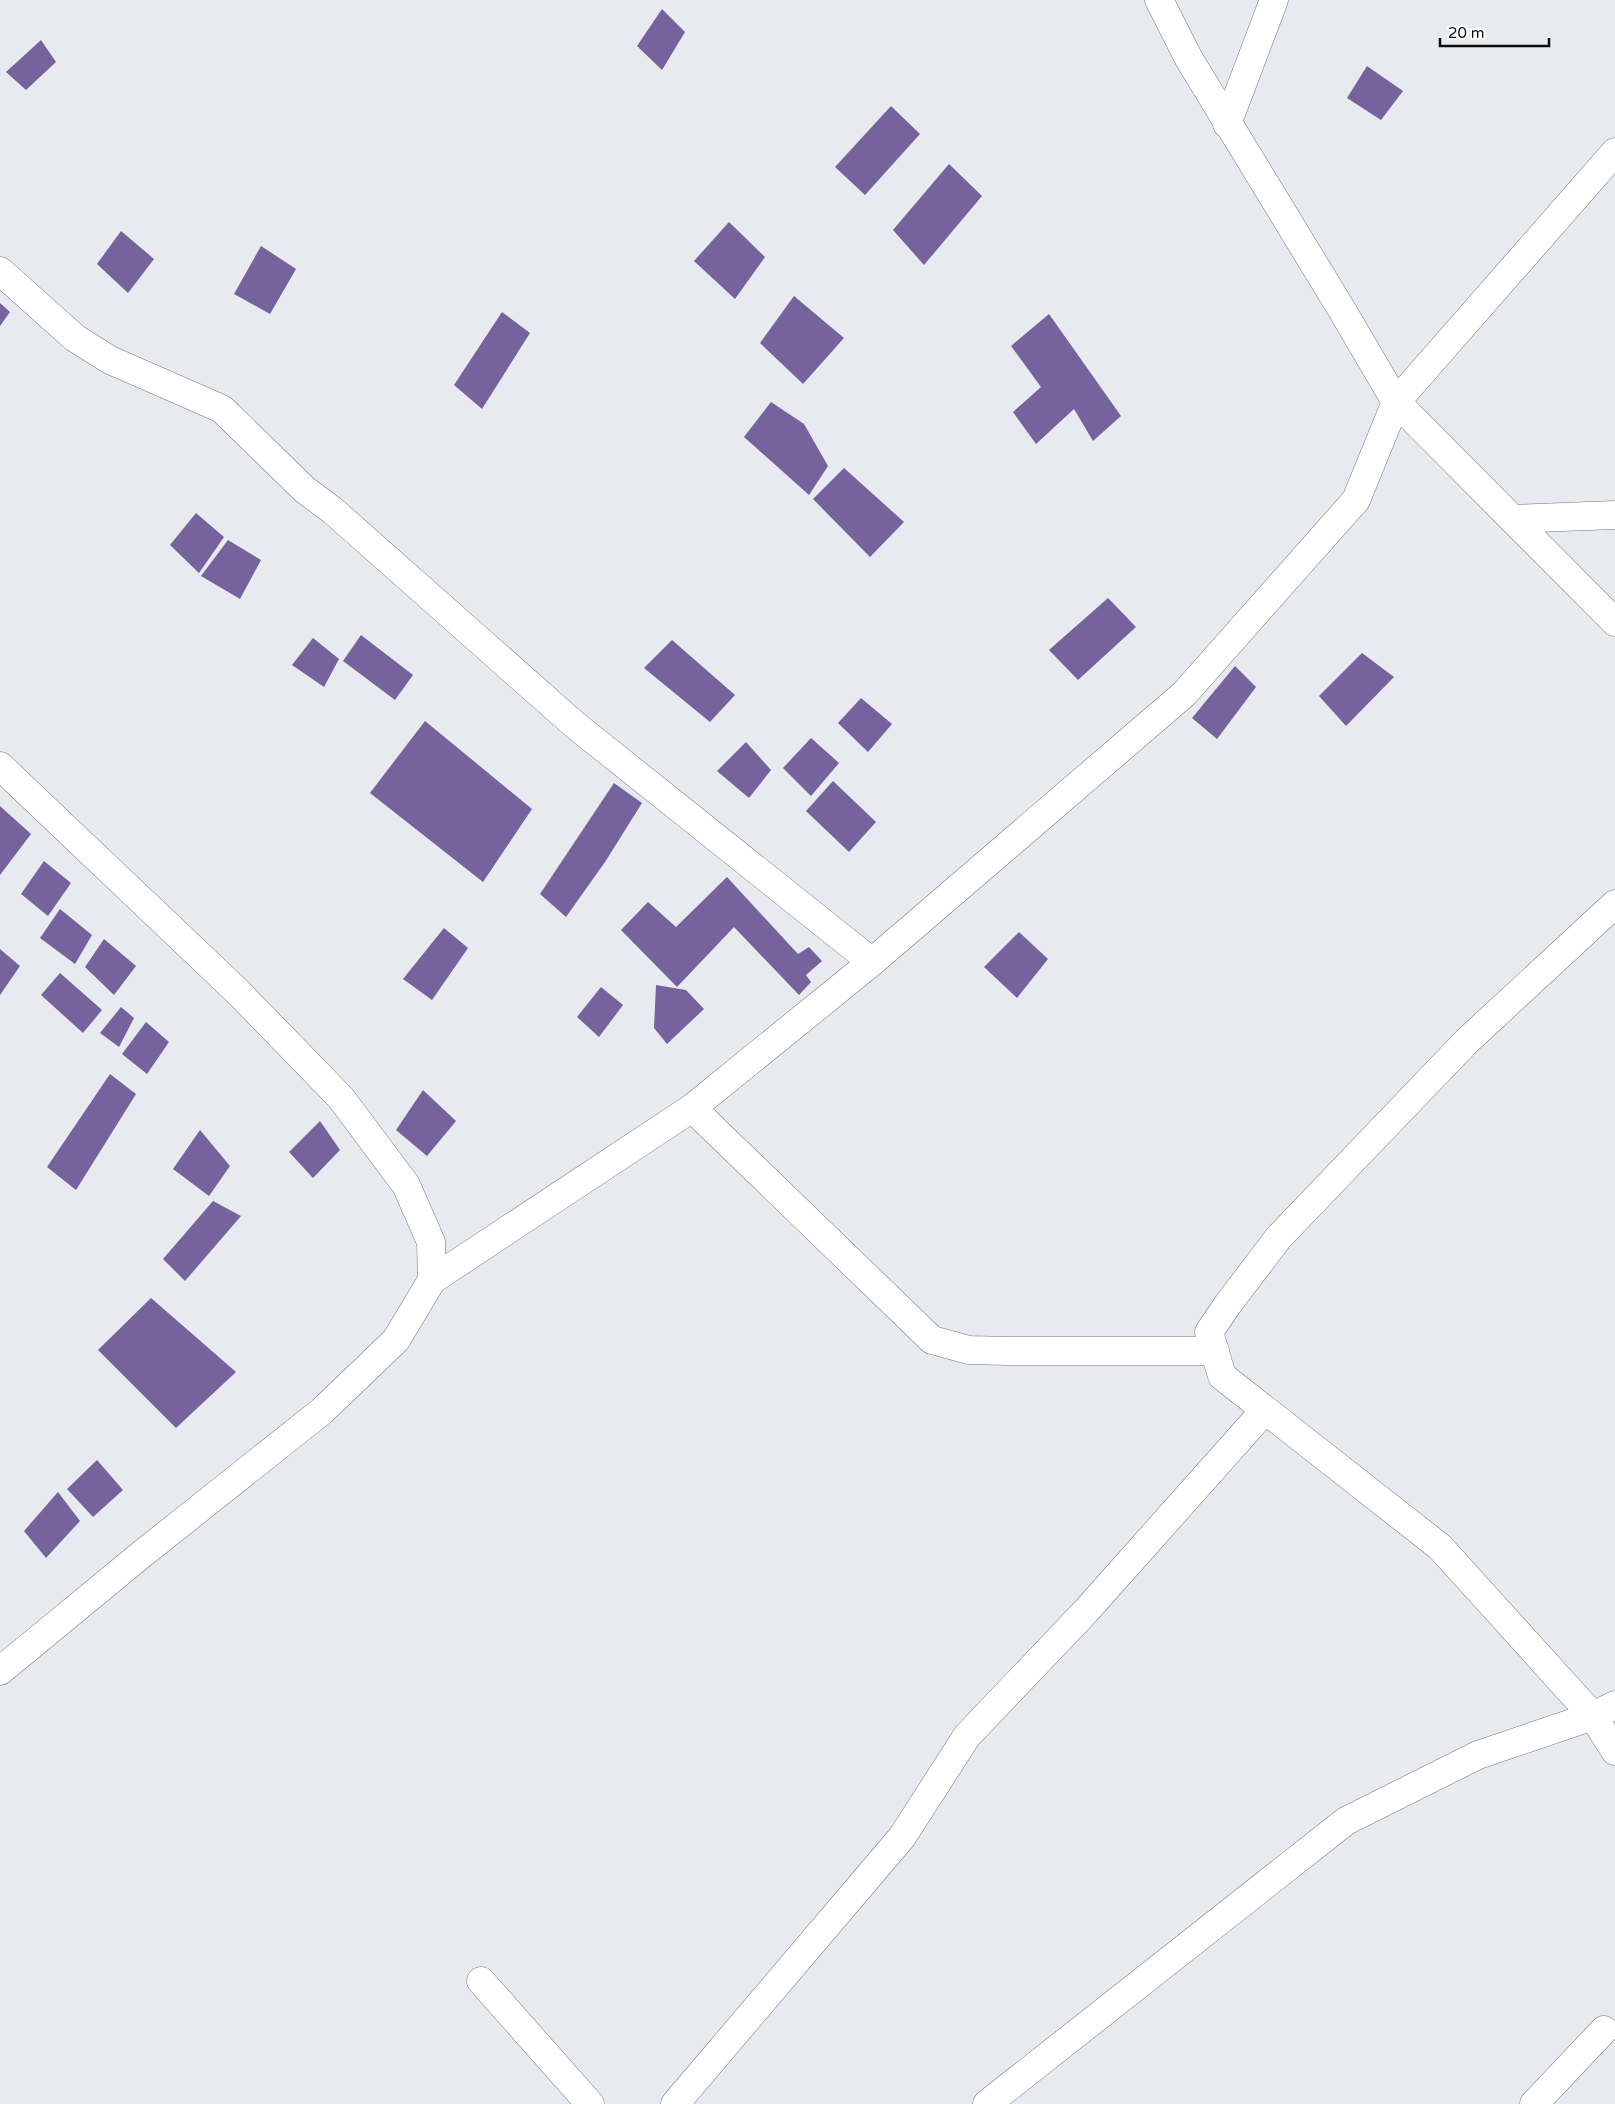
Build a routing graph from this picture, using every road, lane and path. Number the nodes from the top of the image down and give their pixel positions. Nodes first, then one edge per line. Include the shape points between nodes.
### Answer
1 (1159, 0) edge
2 (1274, 0) edge
3 (1228, 124) junction
4 (1615, 152) edge
5 (0, 271) edge
6 (1396, 402) junction
7 (1615, 515) edge
8 (1513, 519) junction
9 (1615, 622) edge
10 (0, 766) edge
11 (1615, 904) edge
12 (872, 962) junction
13 (692, 1108) junction
14 (432, 1280) junction
15 (1215, 1351) junction
16 (1265, 1410) junction
17 (0, 1672) edge
18 (1604, 1710) edge
19 (1615, 1751) edge
20 (481, 1981) dead end
21 (1604, 2030) dead end
22 (1005, 2099) edge
23 (590, 2104) edge
24 (675, 2104) edge
25 (1534, 2104) edge

1 - 3 street via 1188,59
2 - 3 street
3 - 6 street
4 - 6 street
5 - 12 street via 75,338 110,360 222,408 305,490 332,510 575,725
6 - 8 street
6 - 12 street via 1356,500 1184,694
7 - 8 street
8 - 9 street
10 - 14 street via 238,992 341,1098 406,1185 431,1242
11 - 15 street via 1468,1041 1279,1237 1209,1332
12 - 13 street
13 - 14 street
13 - 15 street via 932,1340 969,1350
14 - 17 street via 396,1340 322,1411
15 - 16 street via 1222,1376
16 - 18 street via 1440,1547
16 - 24 street via 1086,1611 967,1736 902,1837
18 - 19 street
18 - 22 street via 1478,1755 1346,1821
20 - 23 street
21 - 25 street

